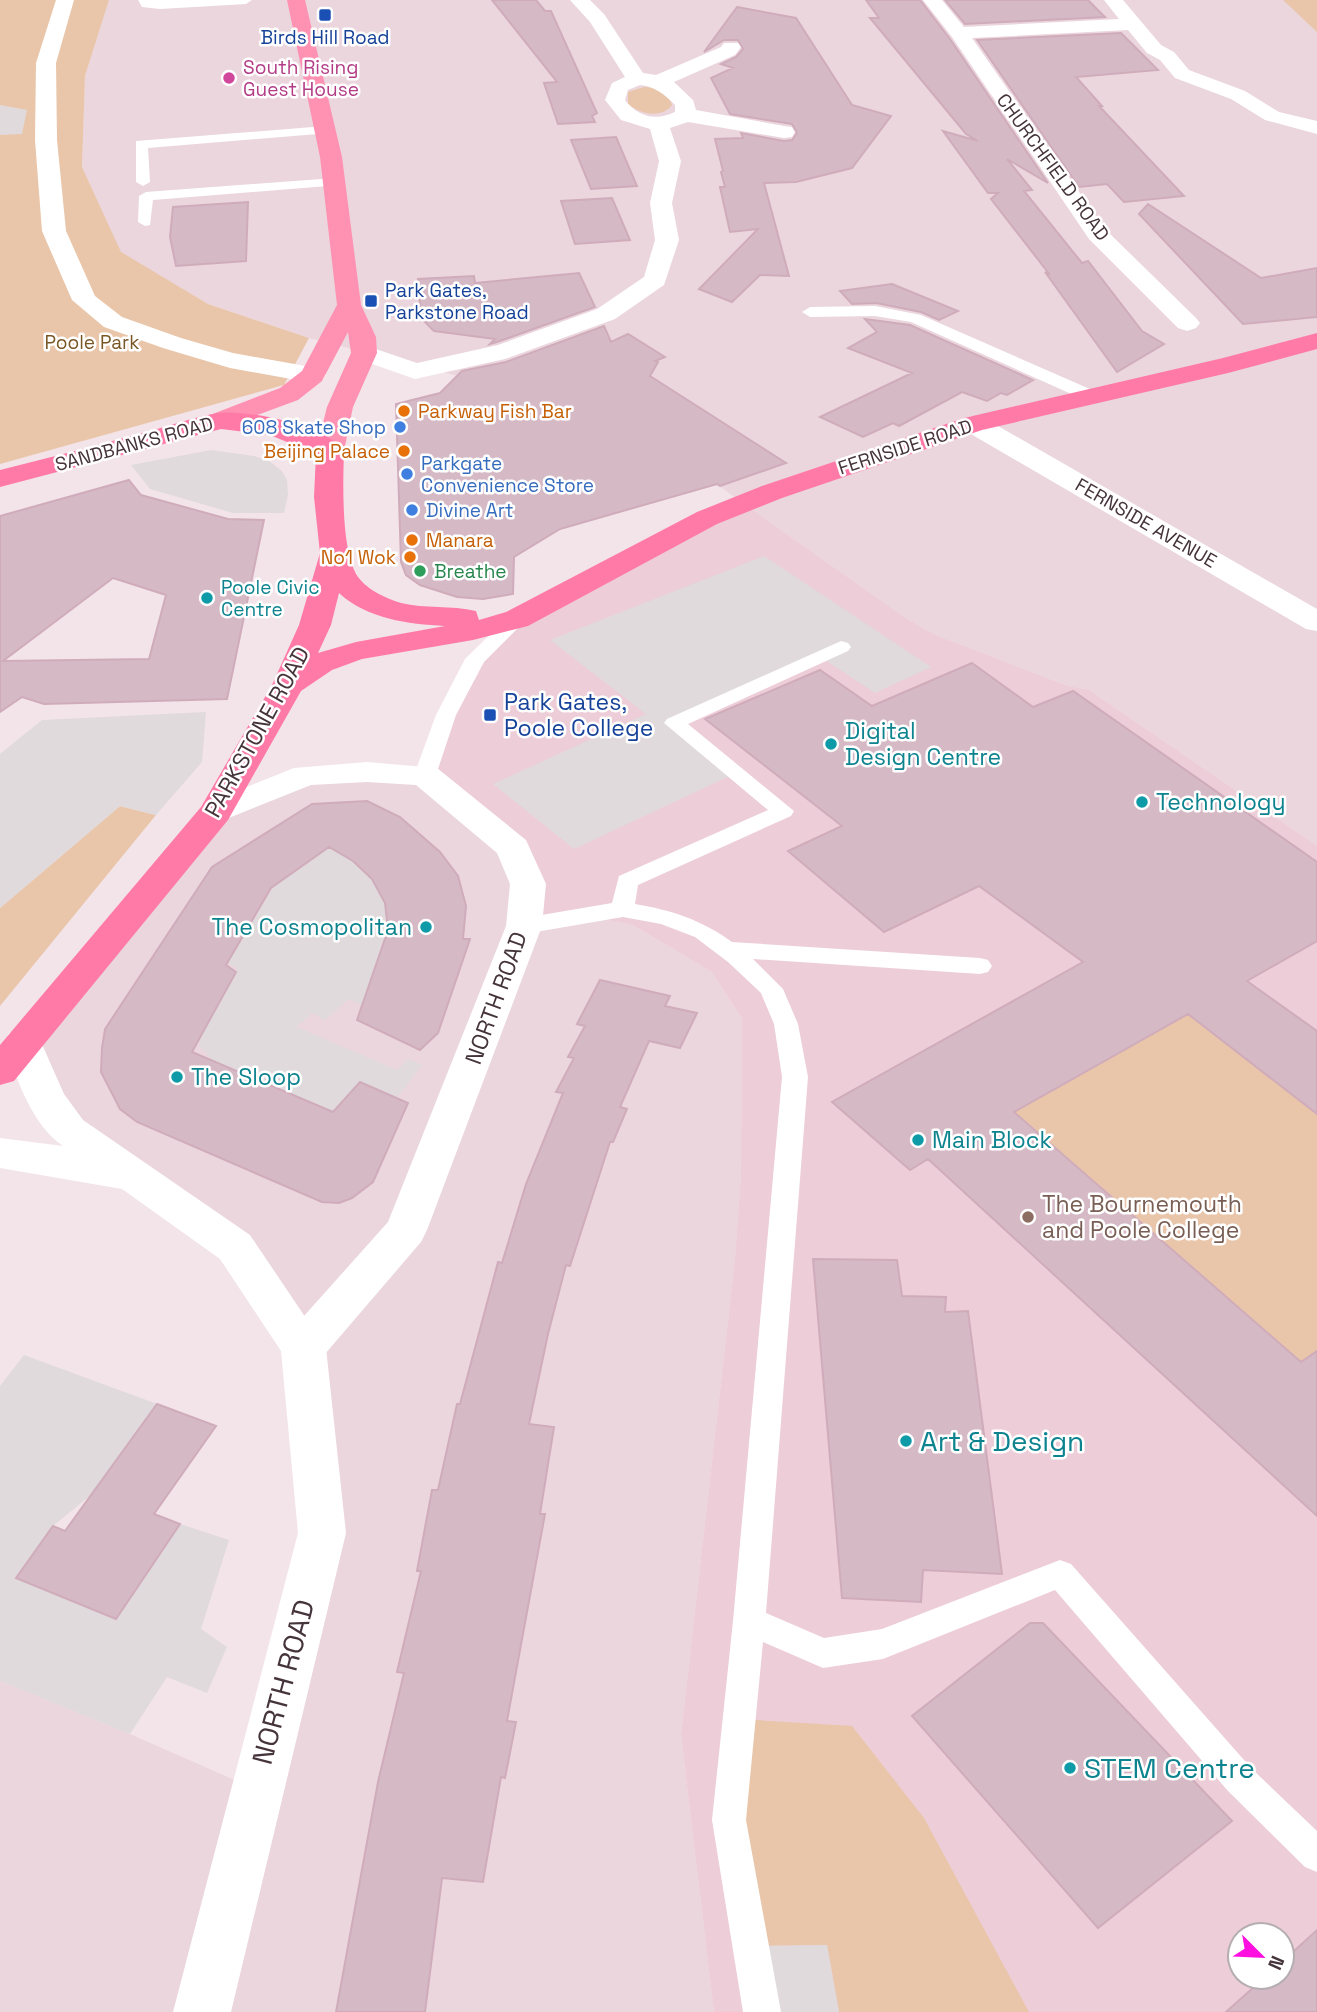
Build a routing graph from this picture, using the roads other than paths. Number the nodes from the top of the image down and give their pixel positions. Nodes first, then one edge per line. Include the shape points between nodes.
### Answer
1 (65, 0) edge
2 (144, 0) edge
3 (246, 0) edge
4 (296, 0) edge
5 (579, 0) edge
6 (932, 0) edge
7 (1113, 0) edge
8 (1130, 23) junction
9 (959, 33) junction
10 (731, 47) dead end
11 (637, 79) junction
12 (660, 81) junction
13 (685, 115) junction
14 (657, 124) junction
15 (1317, 128) edge
16 (325, 130) junction
17 (784, 132) dead end
18 (143, 182) dead end
19 (335, 182) junction
20 (145, 222) dead end
21 (349, 305) junction
22 (810, 313) dead end
23 (1187, 323) dead end
24 (1317, 341) edge
25 (364, 353) junction
26 (313, 375) junction
27 (1093, 397) junction
28 (220, 421) junction
29 (974, 424) junction
30 (330, 451) junction
31 (0, 479) edge
32 (335, 553) junction
33 (517, 619) junction
34 (1317, 622) edge
35 (841, 647) dead end
36 (288, 685) junction
37 (425, 775) junction
38 (216, 812) junction
39 (623, 909) junction
40 (524, 926) junction
41 (726, 949) junction
42 (980, 966) dead end
43 (12, 1057) edge
44 (0, 1153) edge
45 (131, 1176) junction
46 (303, 1348) junction
47 (750, 1621) junction
48 (1317, 1855) edge
49 (202, 2012) edge
50 (762, 2012) edge

1 - 26 street via 46,63 46,140 54,231 85,300 113,323 172,343 230,360
2 - 3 lane via 146,5 160,5
4 - 16 main road
5 - 11 street via 597,18
6 - 9 street, CHURCHFIELD ROAD
7 - 8 street
8 - 9 street
8 - 15 street via 1182,74 1238,95 1264,121
9 - 23 street, CHURCHFIELD ROAD via 1097,234
10 - 12 street
11 - 12 street
11 - 14 street via 619,87 615,100 631,119
12 - 13 street via 687,104
13 - 14 street
13 - 17 street
14 - 25 street via 670,161 661,203 667,240 655,280 606,314 505,351 415,371
16 - 18 lane via 141,144
16 - 19 main road
19 - 20 lane via 146,196
19 - 21 main road
21 - 25 main road via 363,337
21 - 26 main road
22 - 27 lane via 875,311 915,318
24 - 27 highway, FERNSIDE ROAD
25 - 30 main road, PARKSTONE ROAD via 340,407
26 - 28 main road via 289,394
27 - 29 highway, FERNSIDE ROAD
28 - 30 highway, SANDBANKS ROAD via 249,421 306,436
28 - 31 highway, SANDBANKS ROAD
29 - 33 highway, FERNSIDE ROAD via 707,518
29 - 34 street, FERNSIDE AVENUE
30 - 32 highway, PARKSTONE ROAD via 328,497
32 - 33 highway, FERNSIDE ROAD via 342,575 359,593 384,607 427,617
32 - 36 highway, PARKSTONE ROAD via 316,625
33 - 36 highway, FERNSIDE ROAD via 356,651 321,663
33 - 37 lane, FERNSIDE ROAD via 475,659 446,715
35 - 39 lane via 674,723 783,811 627,881
36 - 38 highway, PARKSTONE ROAD
37 - 38 street via 306,775
37 - 40 street, NORTH ROAD via 513,848 528,884
38 - 43 highway, PARKSTONE ROAD
39 - 40 lane
39 - 41 lane via 666,917 703,932
40 - 46 street, NORTH ROAD via 406,1230
41 - 42 lane
41 - 47 lane via 771,989 786,1024 795,1077
43 - 45 street, NORTH ROAD via 69,1130
44 - 45 street, NORTH ROAD
45 - 46 street, NORTH ROAD via 235,1247
46 - 49 street, NORTH ROAD via 322,1533
47 - 48 lane via 823,1653 883,1644 1060,1574 1240,1780
47 - 50 lane via 729,1821

